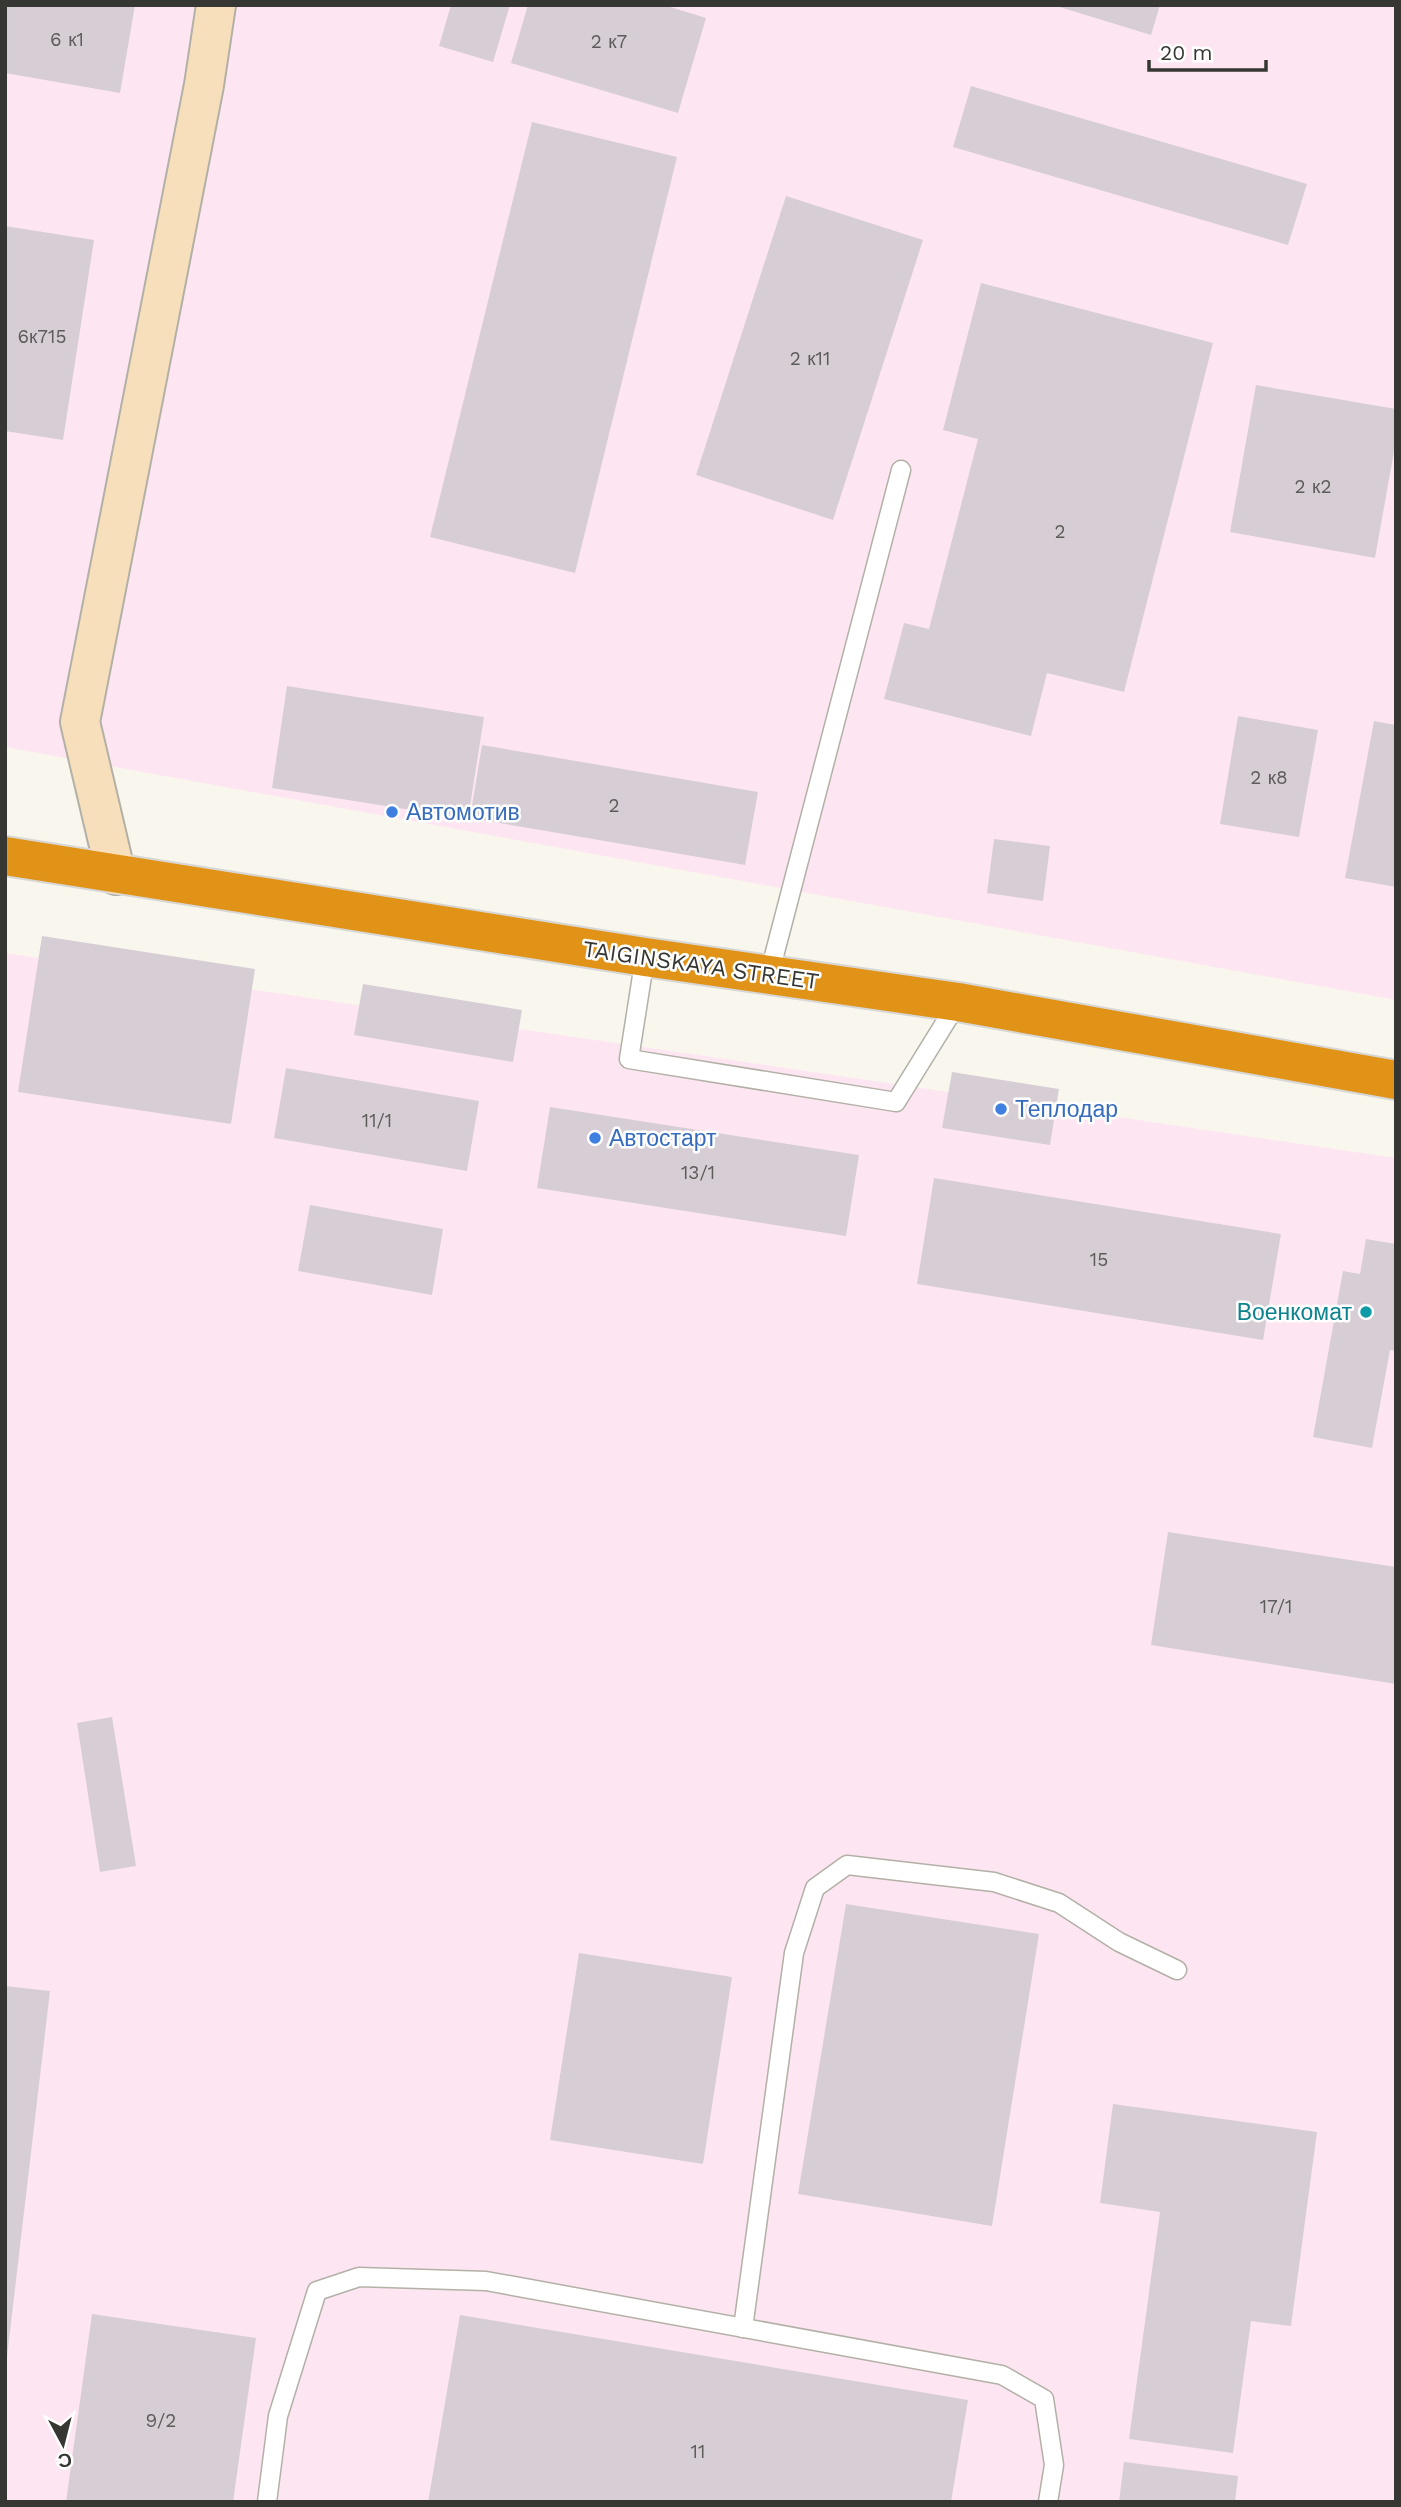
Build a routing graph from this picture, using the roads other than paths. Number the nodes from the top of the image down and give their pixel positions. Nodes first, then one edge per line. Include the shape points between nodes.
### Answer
1 (216, 5) edge
2 (901, 470) dead end
3 (5, 856) edge
4 (116, 875) junction
5 (645, 957) junction
6 (769, 975) junction
7 (958, 1002) junction
8 (1396, 1080) edge
9 (1177, 1970) dead end
10 (743, 2328) junction
11 (267, 2502) edge
12 (1048, 2502) edge

1 - 4 street via 205,85 80,722
2 - 6 lane
3 - 4 highway, TAIGINSKAYA STREET
4 - 5 highway, TAIGINSKAYA STREET
5 - 6 highway, TAIGINSKAYA STREET
5 - 7 lane via 629,1059 896,1102
6 - 7 highway, TAIGINSKAYA STREET
7 - 8 highway, TAIGINSKAYA STREET
9 - 10 lane via 1119,1942 1059,1903 994,1882 847,1865 815,1888 794,1953
10 - 11 lane via 486,2281 359,2277 317,2291 278,2416
10 - 12 lane via 1002,2375 1044,2399 1055,2465

